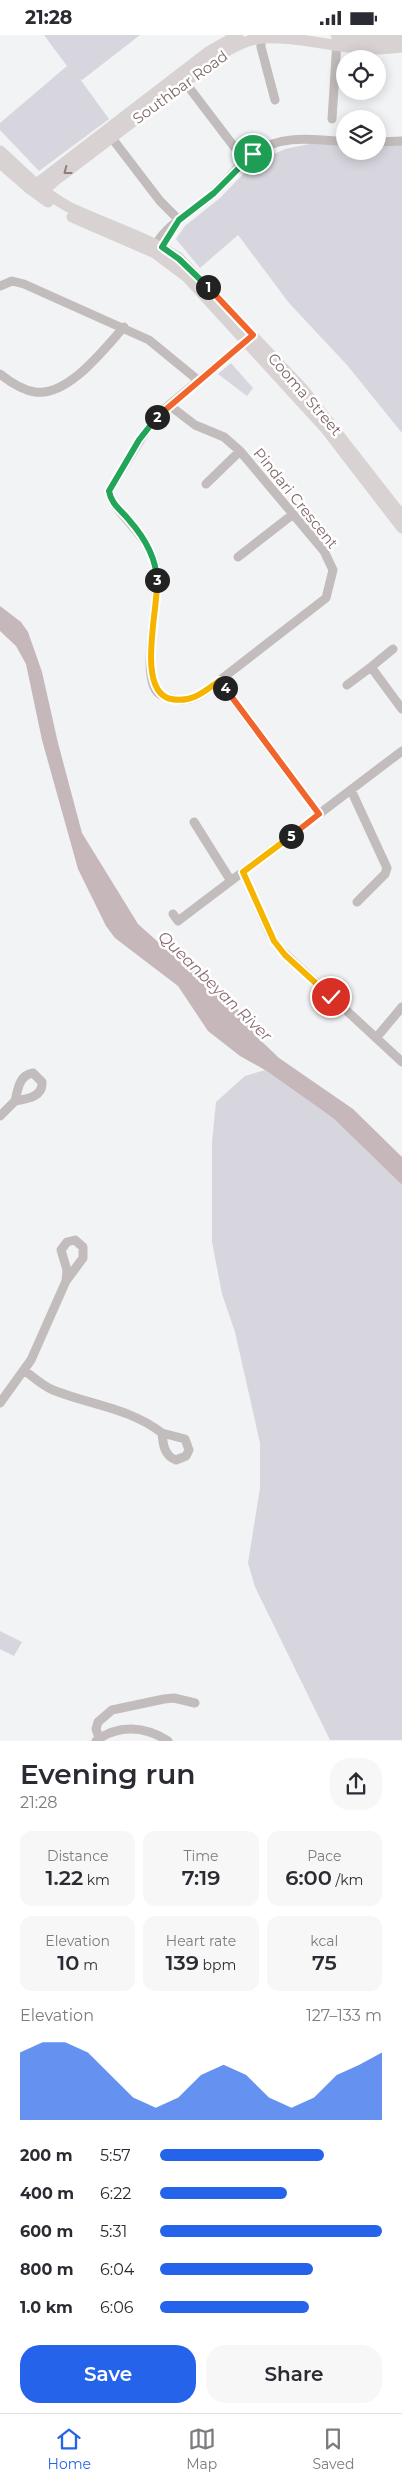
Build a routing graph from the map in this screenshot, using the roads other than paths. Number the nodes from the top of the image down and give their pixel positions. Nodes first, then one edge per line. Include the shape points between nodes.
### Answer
1 (238, 35) edge
2 (261, 36) edge
3 (402, 38) edge
4 (336, 39) edge
5 (402, 47) edge
6 (182, 78) junction
7 (275, 100) dead end
8 (332, 119) dead end
9 (109, 133) junction
10 (336, 141) edge
11 (402, 141) edge
12 (386, 142) edge
13 (0, 151) edge
14 (244, 161) junction
15 (0, 163) edge
16 (37, 189) junction
17 (179, 220) junction
18 (157, 248) junction
19 (0, 287) edge
20 (124, 327) junction
21 (250, 339) junction
22 (0, 374) edge
23 (199, 381) junction
24 (169, 405) junction
25 (240, 451) junction
26 (206, 484) dead end
27 (398, 511) edge
28 (292, 515) junction
29 (402, 528) edge
30 (238, 557) dead end
31 (393, 649) dead end
32 (371, 667) junction
33 (219, 681) junction
34 (348, 685) dead end
35 (402, 709) edge
36 (402, 751) edge
37 (351, 790) junction
38 (319, 814) junction
39 (194, 823) dead end
40 (243, 872) junction
41 (231, 881) junction
42 (357, 902) dead end
43 (173, 914) dead end
44 (402, 1007) edge
45 (376, 1038) junction
46 (402, 1062) edge
47 (15, 1101) dead end
48 (0, 1116) edge
49 (62, 1258) junction
50 (79, 1262) junction
51 (66, 1281) junction
52 (24, 1370) junction
53 (0, 1403) edge
54 (162, 1433) dead end
55 (195, 1703) dead end
56 (98, 1739) edge
57 (168, 1741) edge

1 - 6 main road, Southbar Road via 218,45
2 - 4 main road, Southbar Road
2 - 6 main road, Southbar Road via 232,48
2 - 7 street
3 - 4 main road, Southbar Road
4 - 5 main road, Southbar Road via 372,49
4 - 8 street
6 - 9 main road, Southbar Road
6 - 14 street
9 - 16 main road, Southbar Road
9 - 17 street via 160,201
10 - 14 street via 287,139 265,147
11 - 12 street
13 - 16 main road, Cooma Street
14 - 17 street via 214,193
15 - 16 main road, Cooma Street
16 - 18 main road, Cooma Street via 73,217
17 - 18 street
18 - 21 main road, Cooma Street via 179,259
19 - 20 street via 12,281 24,284
20 - 22 street via 61,388 36,392 11,383
20 - 23 street via 149,340
21 - 23 street, Pindari Crescent
21 - 27 main road, Cooma Street via 329,420
23 - 24 street, Pindari Crescent
24 - 25 street, Pindari Crescent via 194,425 224,437
24 - 33 street, Pindari Crescent via 151,423 109,491 110,498 142,536 155,563 158,587 152,634 152,680 158,692 184,701 198,696
25 - 26 street
25 - 28 street, Pindari Crescent
27 - 29 main road, Cooma Street
28 - 30 street
28 - 33 street, Pindari Crescent via 331,562 332,578 326,598
31 - 32 street
32 - 34 street
32 - 35 street
33 - 38 street
36 - 37 street
37 - 38 street
37 - 42 street via 387,870
38 - 40 street
39 - 41 street
40 - 41 street
40 - 45 street via 278,948
41 - 43 street via 178,921
44 - 45 street
45 - 46 street
47 - 48 street
49 - 50 street via 71,1264
49 - 50 street via 63,1246 75,1240 85,1251
49 - 51 street via 67,1269
50 - 51 street
51 - 52 street via 41,1340
52 - 53 street
52 - 54 street via 51,1389 131,1415
55 - 56 street via 174,1698 112,1710 98,1722
56 - 57 street via 112,1731 138,1728

